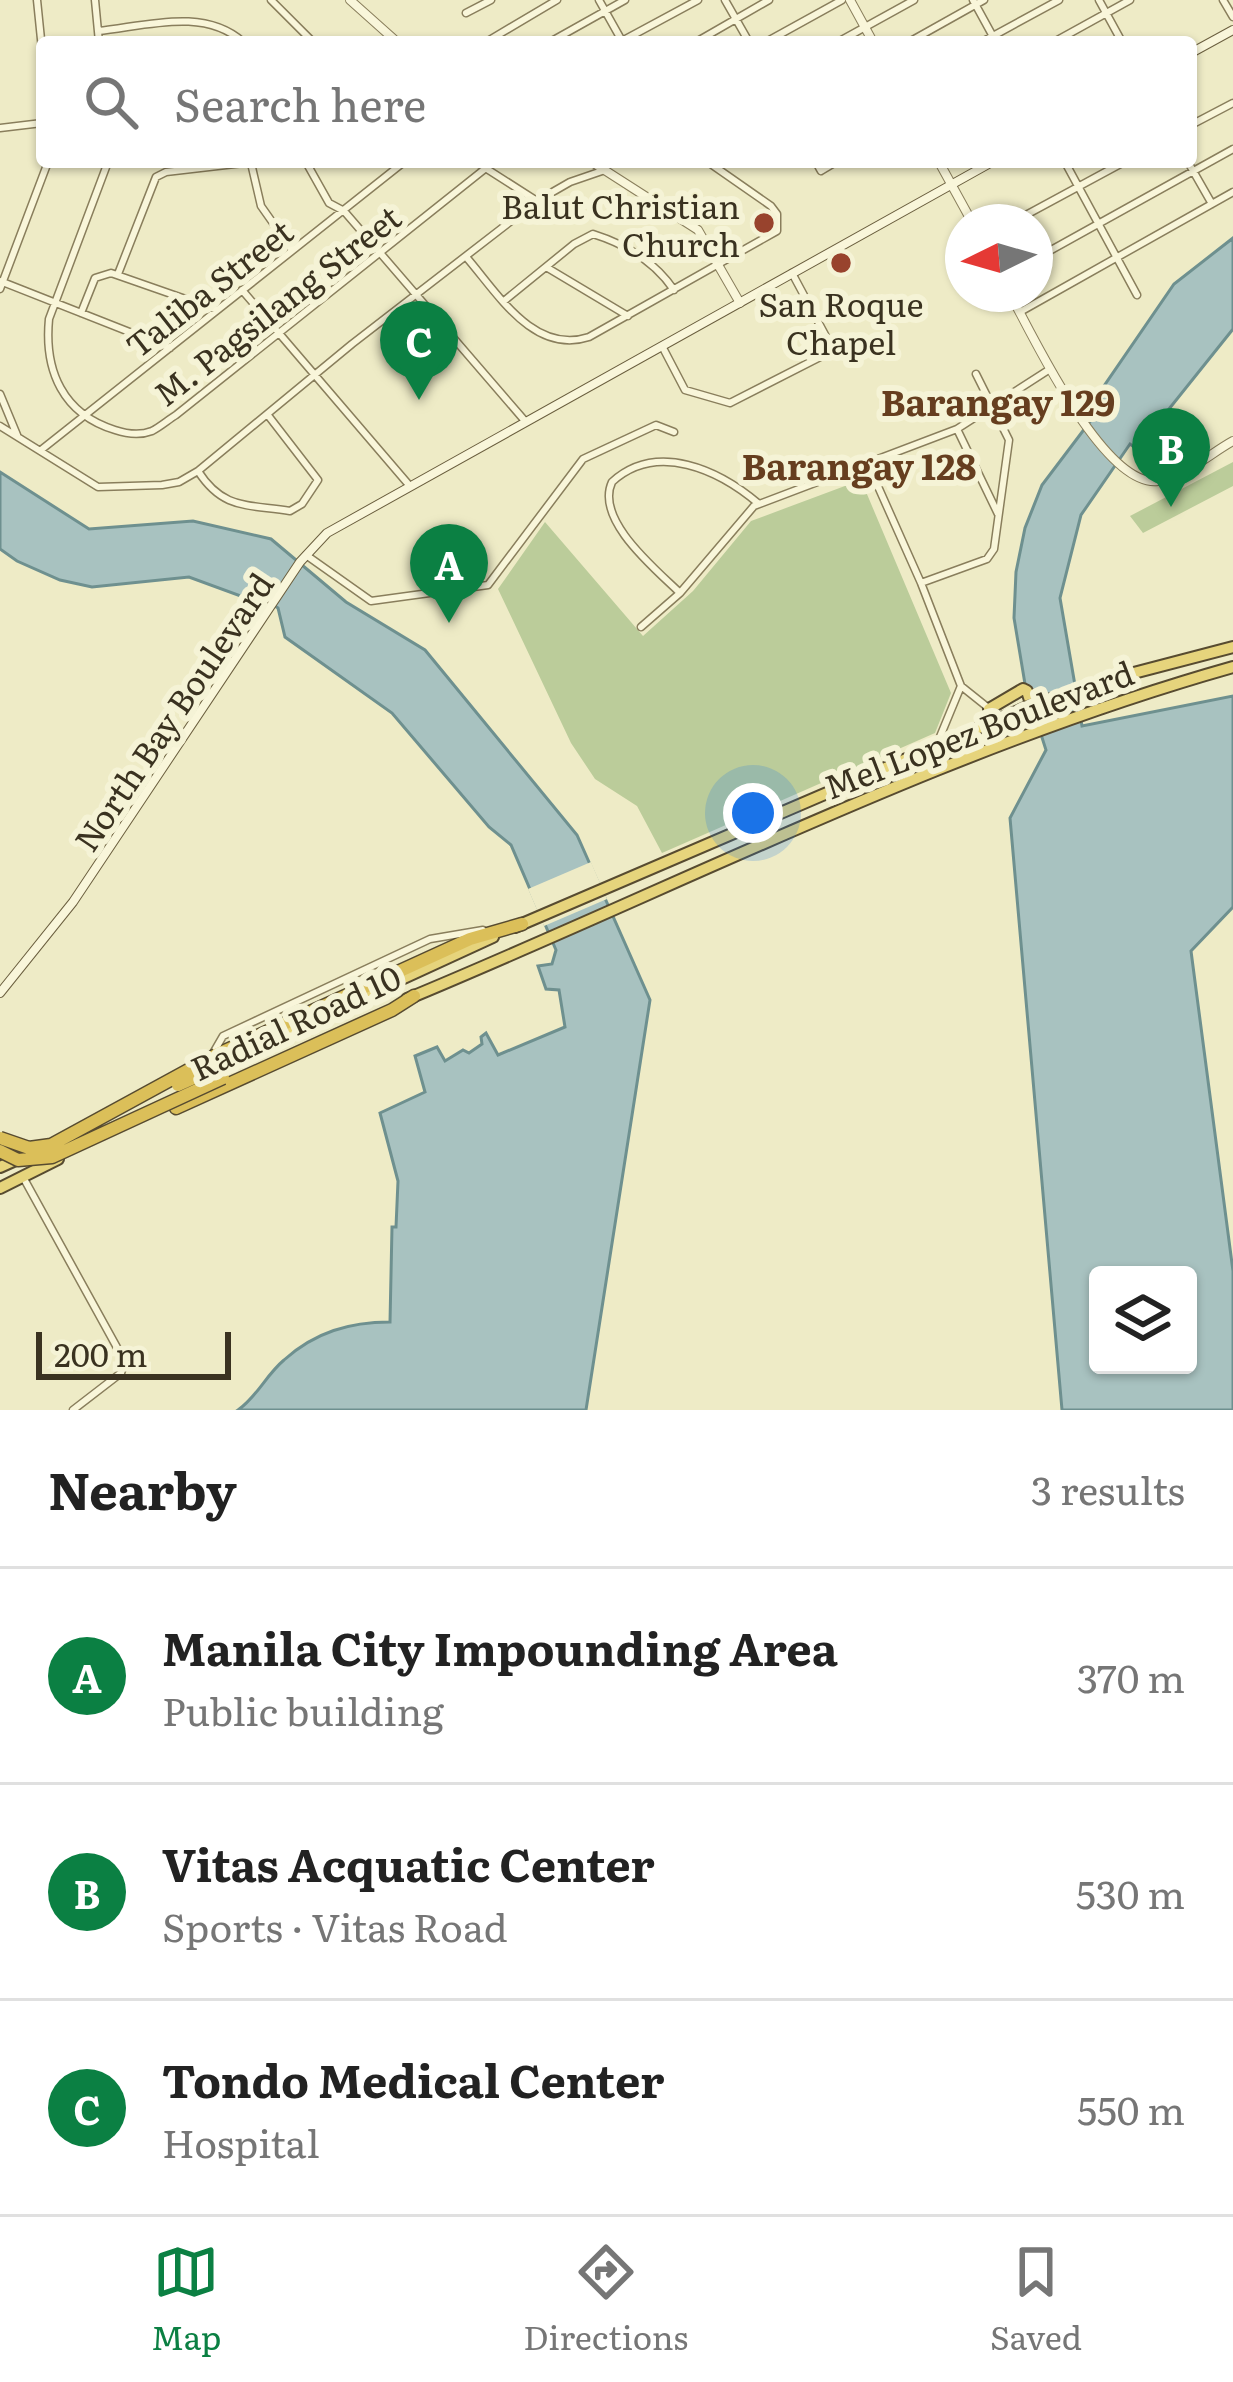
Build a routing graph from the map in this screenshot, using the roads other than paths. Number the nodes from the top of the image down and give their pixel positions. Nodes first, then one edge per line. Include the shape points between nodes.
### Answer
1 (38, 0) edge
2 (94, 0) edge
3 (271, 0) edge
4 (350, 0) edge
5 (491, 0) edge
6 (557, 0) edge
7 (599, 0) edge
8 (625, 0) edge
9 (698, 0) edge
10 (725, 0) edge
11 (769, 0) edge
12 (846, 0) edge
13 (914, 0) edge
14 (1059, 0) edge
15 (1099, 0) edge
16 (1130, 0) edge
17 (1223, 0) edge
18 (978, 2) edge
19 (605, 11) junction
20 (1106, 13) junction
21 (466, 14) dead end
22 (1233, 16) edge
23 (735, 19) junction
24 (865, 27) junction
25 (1233, 30) edge
26 (98, 31) junction
27 (41, 36) edge
28 (98, 36) edge
29 (236, 36) edge
30 (307, 36) edge
31 (390, 36) edge
32 (497, 36) edge
33 (561, 36) edge
34 (619, 36) edge
35 (631, 36) edge
36 (706, 36) edge
37 (745, 36) edge
38 (777, 36) edge
39 (849, 36) edge
40 (870, 36) edge
41 (919, 36) edge
42 (994, 36) edge
43 (1000, 36) edge
44 (1065, 36) edge
45 (1118, 36) edge
46 (1197, 50) edge
47 (1233, 103) edge
48 (1197, 122) edge
49 (36, 124) edge
50 (0, 128) edge
51 (1233, 149) edge
52 (46, 168) edge
53 (106, 168) edge
54 (200, 168) edge
55 (253, 168) edge
56 (309, 168) edge
57 (397, 168) edge
58 (486, 168) joint
59 (602, 168) edge
60 (717, 168) edge
61 (942, 168) edge
62 (981, 168) edge
63 (1068, 168) edge
64 (1113, 168) edge
65 (1191, 168) edge
66 (606, 170) junction
67 (1193, 171) junction
68 (951, 184) junction
69 (1078, 187) junction
70 (1233, 193) edge
71 (537, 201) junction
72 (962, 204) edge
73 (1046, 204) edge
74 (1212, 204) junction
75 (344, 211) junction
76 (1098, 224) junction
77 (1053, 249) edge
78 (292, 250) junction
79 (381, 252) junction
80 (466, 258) junction
81 (1117, 258) junction
82 (720, 266) junction
83 (546, 267) junction
84 (792, 273) junction
85 (118, 274) junction
86 (1, 284) edge
87 (242, 290) junction
88 (675, 290) junction
89 (1053, 294) edge
90 (420, 295) junction
91 (1137, 295) dead end
92 (504, 301) junction
93 (56, 303) junction
94 (740, 303) junction
95 (217, 310) junction
96 (1020, 312) edge
97 (81, 313) junction
98 (628, 316) junction
99 (279, 334) junction
100 (662, 346) junction
101 (170, 348) junction
102 (1050, 369) junction
103 (976, 374) dead end
104 (315, 376) junction
105 (1, 399) edge
106 (993, 406) junction
107 (267, 414) junction
108 (83, 417) junction
109 (525, 421) junction
110 (0, 426) edge
111 (957, 429) junction
112 (674, 432) dead end
113 (18, 436) junction
114 (1233, 441) edge
115 (41, 450) junction
116 (868, 464) junction
117 (198, 471) junction
118 (409, 485) junction
119 (760, 504) junction
120 (1000, 518) junction
121 (303, 559) junction
122 (921, 583) junction
123 (680, 592) junction
124 (641, 627) dead end
125 (1233, 647) edge
126 (1233, 667) edge
127 (961, 686) junction
128 (989, 709) junction
129 (1005, 716) junction
130 (936, 747) junction
131 (989, 748) junction
132 (604, 889) joint
133 (615, 909) joint
134 (523, 924) junction
135 (0, 993) edge
136 (414, 996) junction
137 (201, 1071) junction
138 (208, 1089) junction
139 (111, 1114) junction
140 (117, 1129) junction
141 (2, 1145) edge
142 (43, 1151) junction
143 (0, 1167) edge
144 (22, 1176) junction
145 (0, 1188) edge
146 (73, 1410) edge

1 - 27 street
2 - 26 street
3 - 30 street
4 - 31 main road
5 - 21 street
6 - 32 street
7 - 19 street
8 - 19 street
9 - 35 street
10 - 23 street
11 - 23 street
12 - 24 main road
12 - 38 street
13 - 24 street
14 - 43 street
15 - 20 street
16 - 20 street
17 - 22 street
18 - 41 street
18 - 42 street
19 - 33 street
19 - 34 street
20 - 44 street
20 - 45 street
23 - 36 street
23 - 37 street
24 - 39 street
24 - 40 main road
25 - 46 main road
26 - 28 street
26 - 29 street via 208,22
47 - 48 street
49 - 50 street
51 - 67 street
52 - 86 street
53 - 93 street
54 - 85 street via 156,177
55 - 78 street via 261,206
56 - 75 street via 329,203
57 - 75 street, Taliba Street
58 - 71 street
58 - 79 street, M. Pagsilang Street
59 - 66 main road
60 - 82 street via 771,206 779,223 772,237
61 - 68 main road
62 - 68 main road, North Bay Boulevard
63 - 69 street
64 - 69 street
65 - 67 street
66 - 71 street
66 - 82 main road via 698,230
67 - 74 street
67 - 76 street
68 - 72 main road
68 - 84 main road, North Bay Boulevard
69 - 73 street
69 - 76 street
70 - 74 street
71 - 80 street
74 - 81 street
75 - 78 street, Taliba Street
75 - 79 street
76 - 77 street
76 - 81 street
78 - 87 street, Taliba Street
79 - 90 street
79 - 99 street, M. Pagsilang Street
80 - 90 street
80 - 92 street
81 - 89 street
81 - 91 street
82 - 88 street
82 - 94 main road
83 - 88 street via 593,234 640,256
83 - 92 street
83 - 98 street
84 - 94 main road, North Bay Boulevard
84 - 100 street via 830,344 826,354 730,403 685,390
85 - 95 street
85 - 97 street via 95,278
86 - 93 street
87 - 95 street, Taliba Street
87 - 99 street
88 - 98 street
90 - 104 street
90 - 109 street
92 - 98 street via 556,340 590,338
93 - 97 street
93 - 108 street via 49,359
94 - 100 main road, North Bay Boulevard
95 - 101 street, Taliba Street
96 - 102 main road
97 - 101 street
99 - 104 street
99 - 108 street, M. Pagsilang Street via 152,430 130,434
100 - 109 main road, North Bay Boulevard
101 - 108 street, Taliba Street
102 - 106 street
102 - 114 main road via 1122,470 1140,479 1158,481
103 - 106 street
104 - 107 street
104 - 118 street
105 - 113 street
106 - 111 street
106 - 120 street via 1009,440
107 - 117 street
107 - 117 street via 319,480 297,508 224,500
108 - 115 street, Taliba Street
109 - 118 main road, North Bay Boulevard
110 - 113 street
111 - 116 street
111 - 120 street
112 - 121 street via 656,425 583,459 488,585 370,601
113 - 115 street
115 - 117 street via 98,487 161,485
116 - 119 street
116 - 122 street
118 - 121 main road, North Bay Boulevard via 327,532
119 - 123 street
119 - 123 street via 722,477 668,460 648,460 612,482 613,520
120 - 122 street via 987,559
121 - 135 main road, North Bay Boulevard via 74,902
122 - 127 street
123 - 124 street
125 - 129 highway, Mel Lopez Boulevard, bridge
126 - 131 highway, Mel Lopez Boulevard
127 - 128 street
127 - 130 street
128 - 129 street
128 - 131 highway via 1023,689 1034,715 999,733
129 - 130 highway, Mel Lopez Boulevard
130 - 132 highway, Mel Lopez Boulevard
131 - 133 highway, Mel Lopez Boulevard
132 - 134 highway, Radial Road 10
133 - 136 highway, Radial Road 10
134 - 137 highway, Radial Road 10
134 - 137 street via 430,939 223,1036
134 - 139 highway, bridge via 400,970
136 - 138 highway, Radial Road 10
136 - 140 highway, bridge
137 - 138 highway
137 - 142 highway, Radial Road 10
138 - 144 highway, Radial Road 10
139 - 140 highway, bridge via 221,1072
139 - 141 highway, bridge via 44,1147
140 - 141 highway, bridge via 39,1160 13,1159
141 - 142 highway
142 - 143 highway, Radial Road 10
144 - 145 highway, Radial Road 10
144 - 146 street via 125,1362

